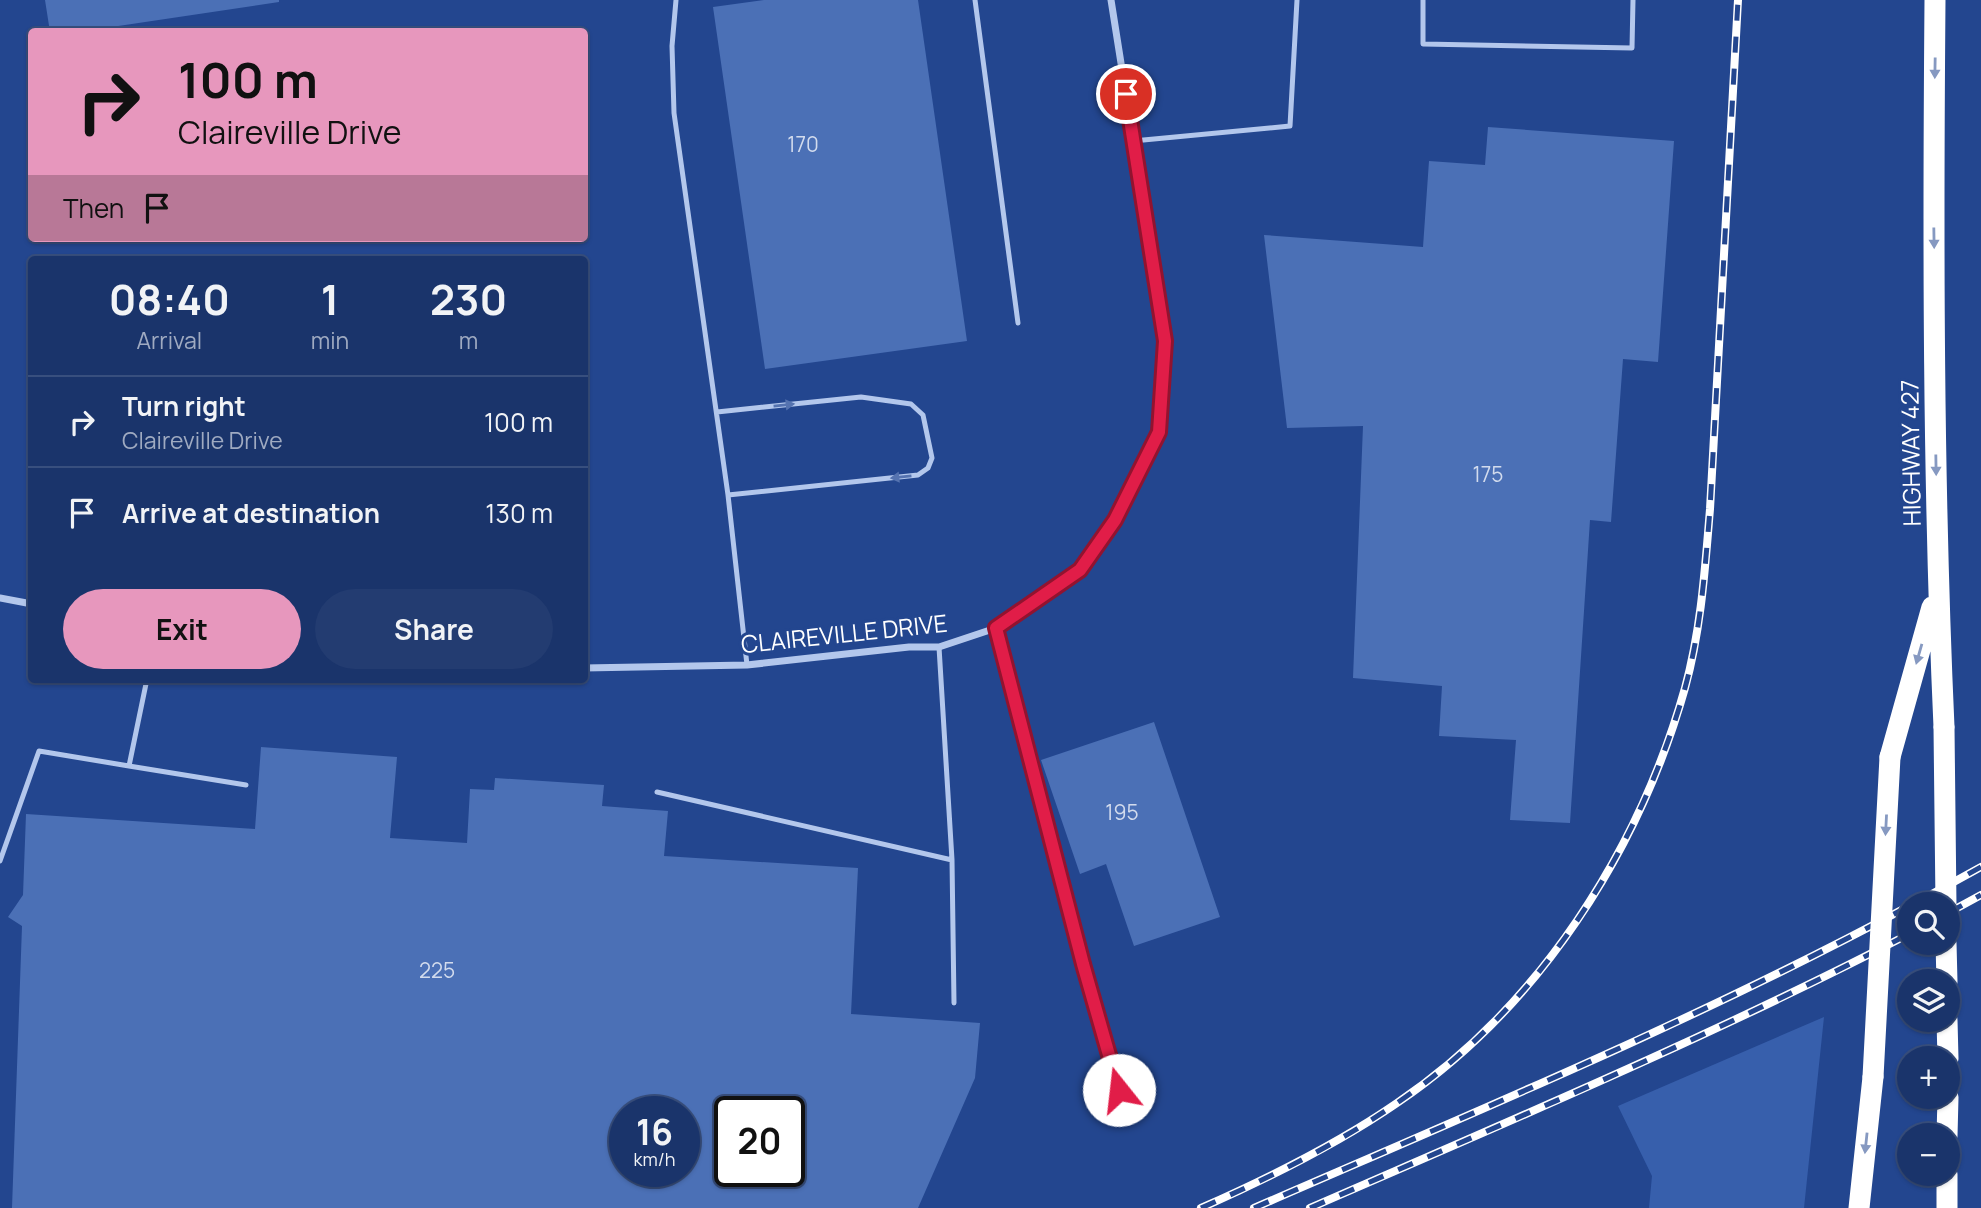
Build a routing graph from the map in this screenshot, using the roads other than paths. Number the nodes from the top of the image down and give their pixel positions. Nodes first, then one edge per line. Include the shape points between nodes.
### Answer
1 (676, 0) edge
2 (975, 0) edge
3 (1111, 0) edge
4 (1297, 0) edge
5 (1423, 0) edge
6 (1633, 0) edge
7 (1936, 0) edge
8 (1133, 141) junction
9 (1018, 323) dead end
10 (717, 412) junction
11 (728, 495) junction
12 (1938, 588) junction
13 (0, 598) edge
14 (28, 603) edge
15 (996, 628) junction
16 (939, 647) junction
17 (747, 665) junction
18 (588, 668) edge
19 (146, 683) edge
20 (129, 766) junction
21 (246, 785) dead end
22 (657, 792) dead end
23 (951, 860) junction
24 (0, 861) edge
25 (1946, 892) edge
26 (954, 1003) dead end
27 (1119, 1090) dead end
28 (1947, 1186) edge
29 (1859, 1208) edge
30 (1947, 1208) edge

1 - 10 lane via 674,113
2 - 9 lane
3 - 8 street, CLAIREVILLE DRIVE
4 - 8 lane via 1290,126
5 - 6 lane via 1423,44 1632,48
7 -> 12 highway, HIGHWAY 427
8 - 15 street, CLAIREVILLE DRIVE via 1165,341 1159,432 1115,520 1080,570
10 - 11 lane
10 -> 11 lane via 861,397 911,404 923,415 932,458 918,475
11 - 17 lane
12 - 25 highway, HIGHWAY 427, bridge
12 -> 29 highway, bridge via 1890,757 1873,1077
13 - 14 street
15 - 16 street, CLAIREVILLE DRIVE
15 - 27 lane
16 - 17 street, CLAIREVILLE DRIVE
16 - 23 lane
17 - 18 street, CLAIREVILLE DRIVE
19 - 20 lane
20 - 21 lane
20 - 24 lane via 39,751
22 - 23 lane
23 - 26 lane
28 - 30 highway

